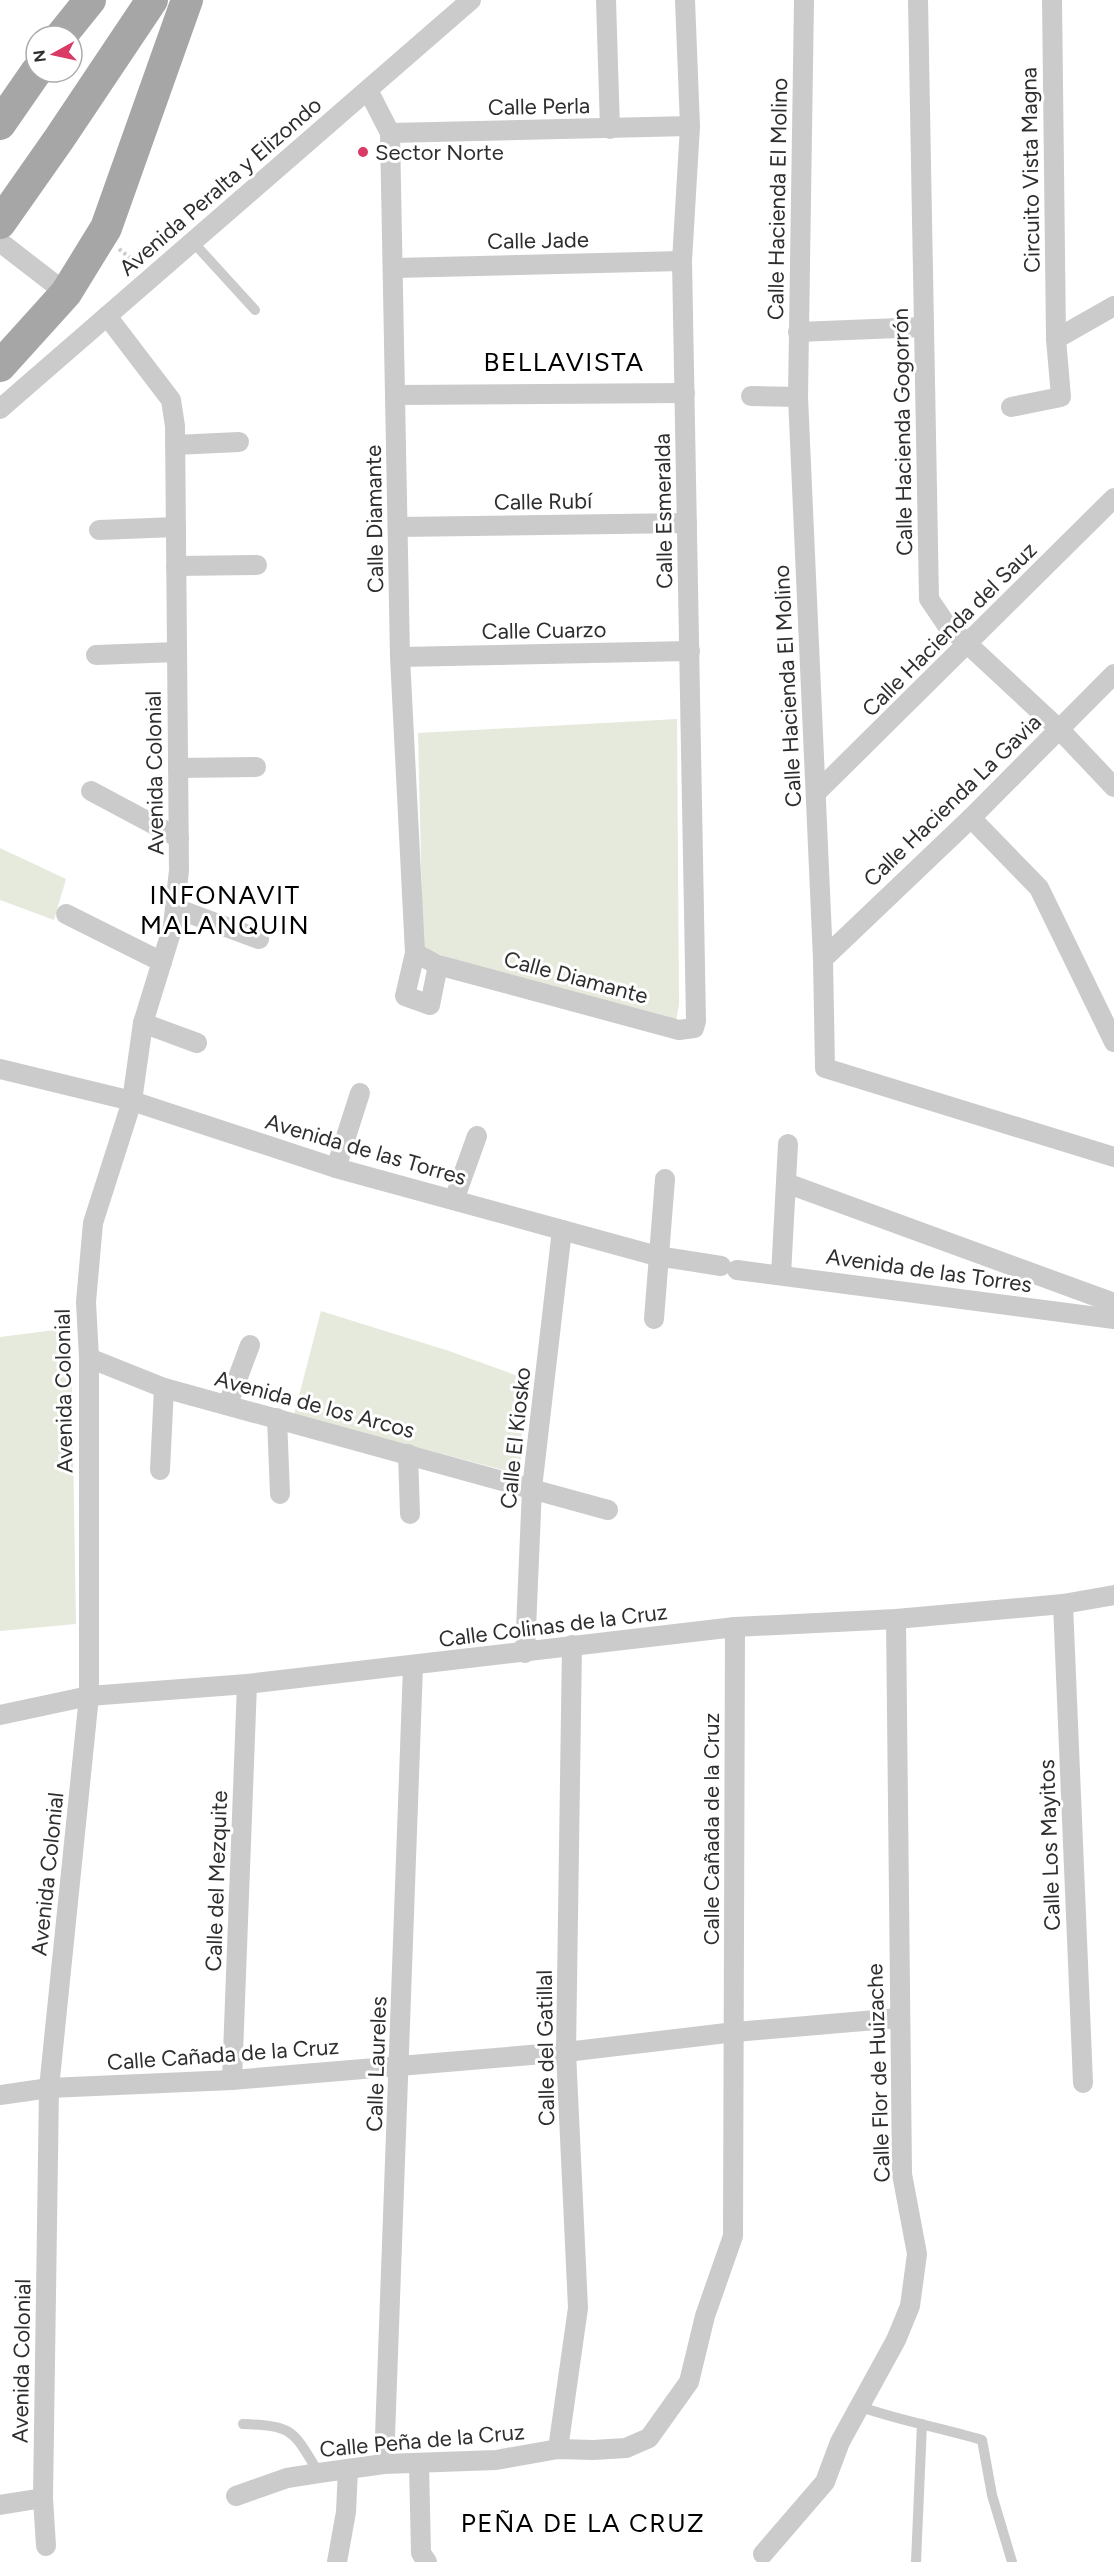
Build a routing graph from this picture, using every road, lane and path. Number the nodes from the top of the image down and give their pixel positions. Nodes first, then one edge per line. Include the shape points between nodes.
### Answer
1 (90, 0) edge
2 (152, 0) edge
3 (187, 0) edge
4 (471, 0) edge
5 (606, 0) edge
6 (685, 0) edge
7 (804, 0) edge
8 (918, 0) edge
9 (1052, 0) edge
10 (71, 24) edge
11 (28, 84) edge
12 (368, 90) junction
13 (0, 124) edge
14 (690, 126) junction
15 (610, 129) junction
16 (390, 133) junction
17 (4, 216) edge
18 (0, 242) edge
19 (193, 242) junction
20 (682, 261) junction
21 (395, 267) junction
22 (66, 293) junction
23 (1114, 306) edge
24 (255, 310) dead end
25 (107, 316) junction
26 (924, 327) junction
27 (798, 332) junction
28 (1056, 339) junction
29 (0, 366) edge
30 (685, 393) junction
31 (397, 395) junction
32 (751, 396) dead end
33 (798, 397) junction
34 (1011, 407) dead end
35 (0, 409) edge
36 (239, 442) dead end
37 (175, 445) junction
38 (1114, 498) edge
39 (687, 523) junction
40 (398, 526) junction
41 (176, 527) junction
42 (99, 530) dead end
43 (257, 565) dead end
44 (176, 567) junction
45 (970, 644) junction
46 (690, 651) junction
47 (177, 652) junction
48 (96, 655) dead end
49 (400, 657) junction
50 (1114, 674) edge
51 (1059, 729) junction
52 (256, 767) dead end
53 (178, 768) junction
54 (1114, 787) edge
55 (91, 790) dead end
56 (816, 793) junction
57 (971, 818) junction
58 (179, 838) junction
59 (175, 908) junction
60 (66, 914) dead end
61 (259, 939) dead end
62 (415, 953) junction
63 (824, 959) junction
64 (162, 962) junction
65 (438, 965) junction
66 (696, 1021) joint
67 (143, 1023) junction
68 (1114, 1042) edge
69 (197, 1043) dead end
70 (0, 1069) edge
71 (360, 1093) dead end
72 (132, 1101) junction
73 (477, 1136) dead end
74 (788, 1144) dead end
75 (1114, 1157) edge
76 (336, 1168) junction
77 (665, 1179) dead end
78 (786, 1183) junction
79 (454, 1200) junction
80 (562, 1230) junction
81 (657, 1256) junction
82 (782, 1275) junction
83 (1114, 1303) edge
84 (654, 1319) dead end
85 (1114, 1319) edge
86 (250, 1345) dead end
87 (89, 1358) junction
88 (164, 1388) junction
89 (228, 1404) junction
90 (277, 1418) junction
91 (408, 1454) junction
92 (160, 1470) dead end
93 (532, 1488) junction
94 (280, 1494) dead end
95 (608, 1510) dead end
96 (410, 1514) dead end
97 (1114, 1595) edge
98 (1063, 1604) junction
99 (896, 1619) junction
100 (735, 1627) junction
101 (572, 1645) junction
102 (525, 1653) junction
103 (413, 1666) junction
104 (247, 1684) junction
105 (89, 1696) junction
106 (0, 1715) edge
107 (899, 2018) junction
108 (735, 2032) junction
109 (566, 2052) junction
110 (400, 2065) junction
111 (232, 2080) junction
112 (1083, 2083) dead end
113 (50, 2088) junction
114 (0, 2095) edge
115 (861, 2407) junction
116 (243, 2424) dead end
117 (922, 2424) junction
118 (649, 2438) joint
119 (558, 2449) junction
120 (384, 2464) junction
121 (419, 2464) junction
122 (348, 2469) junction
123 (319, 2473) junction
124 (236, 2496) dead end
125 (43, 2498) junction
126 (0, 2505) edge
127 (46, 2546) dead end
128 (763, 2554) dead end
129 (337, 2562) edge
130 (427, 2562) edge
131 (916, 2562) edge
132 (1012, 2562) edge

1 - 10 main road
2 - 17 main road
3 - 22 main road via 106,228
4 - 12 street, Avenida Peralta y Elizondo
5 - 15 street
6 - 14 street, Calle Esmeralda
7 - 27 street, Calle Hacienda El Molino
8 - 26 street, Calle Hacienda Gogorrón
9 - 28 street, Circuito Vista Magna
11 - 13 main road
12 - 16 street, Calle Diamante
12 - 19 street, Avenida Peralta y Elizondo
14 - 15 street, Calle Perla
14 - 20 street, Calle Esmeralda
15 - 16 street, Calle Perla
16 - 21 street, Calle Diamante
18 - 22 street
19 - 24 lane
19 - 25 street, Avenida Peralta y Elizondo
20 - 21 street, Calle Jade
20 - 30 street, Calle Esmeralda
21 - 31 street, Calle Diamante
22 - 29 main road
23 - 28 street
25 - 35 street, Avenida Peralta y Elizondo
25 - 37 street, Avenida Colonial via 171,400
26 - 27 street
26 - 45 street, Calle Hacienda Gogorrón via 929,599 946,624
27 - 33 street, Calle Hacienda El Molino
28 - 34 street, Circuito Vista Magna via 1061,396
30 - 31 street
30 - 39 street, Calle Esmeralda
31 - 40 street, Calle Diamante
32 - 33 street
33 - 56 street, Calle Hacienda El Molino
36 - 37 street
37 - 41 street, Avenida Colonial
38 - 45 street, Calle Hacienda del Sauz
39 - 40 street, Calle Rubí
39 - 46 street, Calle Esmeralda
40 - 49 street, Calle Diamante
41 - 42 street
41 - 44 street, Avenida Colonial
43 - 44 street
44 - 47 street, Avenida Colonial
45 - 51 street, Calle Hacienda Gogorrón
45 - 56 street, Calle Hacienda del Sauz
46 - 49 street, Calle Cuarzo
46 - 66 street, Calle Esmeralda
47 - 48 street
47 - 53 street, Avenida Colonial
49 - 62 street, Calle Diamante
50 - 51 street, Calle Hacienda La Gavia
51 - 54 street, Calle Hacienda Gogorrón
51 - 57 street, Calle Hacienda La Gavia
52 - 53 street
53 - 58 street, Avenida Colonial
55 - 58 street
56 - 63 street, Calle Hacienda El Molino
57 - 63 street, Calle Hacienda La Gavia
57 - 68 street via 1039,888
58 - 59 street, Avenida Colonial
59 - 61 street
59 - 64 street, Avenida Colonial
60 - 64 street
62 - 65 street, Calle Diamante
62 - 65 street, Calle Diamante via 405,996 430,1005
63 - 75 street, Calle Hacienda El Molino via 825,1068
64 - 67 street, Avenida Colonial
65 - 66 street, Calle Diamante via 679,1030 694,1028
67 - 69 street
67 - 72 street, Avenida Colonial
70 - 72 street, Avenida de las Torres
71 - 76 street
72 - 76 street, Avenida de las Torres
72 - 87 street, Avenida Colonial via 93,1223 86,1302
73 - 79 street
74 - 78 street
76 - 79 street, Avenida de las Torres
77 - 81 street
78 - 82 street
78 - 83 street
79 - 80 street, Avenida de las Torres
80 - 81 street, Avenida de las Torres
80 - 93 street, Calle El Kiosko
81 - 82 street, Avenida de las Torres
81 - 84 street
82 - 85 street, Avenida de las Torres
86 - 89 street
87 - 88 street, Avenida de los Arcos
87 - 105 street, Avenida Colonial
88 - 89 street, Avenida de los Arcos
88 - 92 street
89 - 90 street, Avenida de los Arcos
90 - 91 street, Avenida de los Arcos
90 - 94 street
91 - 93 street, Avenida de los Arcos
91 - 96 street
93 - 95 street, Avenida de los Arcos
93 - 102 street, Calle El Kiosko
97 - 98 street, Calle Colinas de la Cruz
98 - 99 street, Calle Colinas de la Cruz
98 - 112 street, Calle Los Mayitos
99 - 100 street, Calle Colinas de la Cruz
99 - 107 street, Calle Flor de Huizache
100 - 101 street, Calle Colinas de la Cruz
100 - 108 street, Calle Cañada de la Cruz
101 - 102 street, Calle Colinas de la Cruz
101 - 109 street, Calle del Gatillal
102 - 103 street, Calle Colinas de la Cruz
103 - 104 street, Calle Colinas de la Cruz
103 - 110 street, Calle Laureles
104 - 105 street, Calle Colinas de la Cruz
104 - 111 street, Calle del Mezquite
105 - 106 street, Calle Colinas de la Cruz
105 - 113 street, Avenida Colonial
107 - 108 street, Calle Cañada de la Cruz
107 - 115 street, Calle Flor de Huizache via 902,2174 917,2254 910,2306
108 - 109 street, Calle Cañada de la Cruz
108 - 118 street, Calle Cañada de la Cruz via 733,2236 705,2316 689,2382
109 - 110 street, Calle Cañada de la Cruz
109 - 119 street, Calle del Gatillal via 578,2308
110 - 111 street, Calle Cañada de la Cruz
110 - 120 street, Calle Laureles
111 - 113 street, Calle Cañada de la Cruz
113 - 114 street, Calle Cañada de la Cruz
113 - 125 street, Avenida Colonial
115 - 117 lane
115 - 128 street, Calle Flor de Huizache via 840,2442 825,2482
116 - 123 lane via 285,2428 298,2439
117 - 131 lane
117 - 132 lane via 982,2440 992,2495
118 - 119 street, Calle Peña de la Cruz via 626,2448
119 - 121 street, Calle Peña de la Cruz via 496,2460
120 - 121 street, Calle Peña de la Cruz
120 - 122 street, Calle Peña de la Cruz
121 - 130 street via 421,2553
122 - 123 street, Calle Peña de la Cruz
122 - 129 street via 346,2512
123 - 124 street, Calle Peña de la Cruz via 287,2478
125 - 126 street
125 - 127 street, Avenida Colonial

